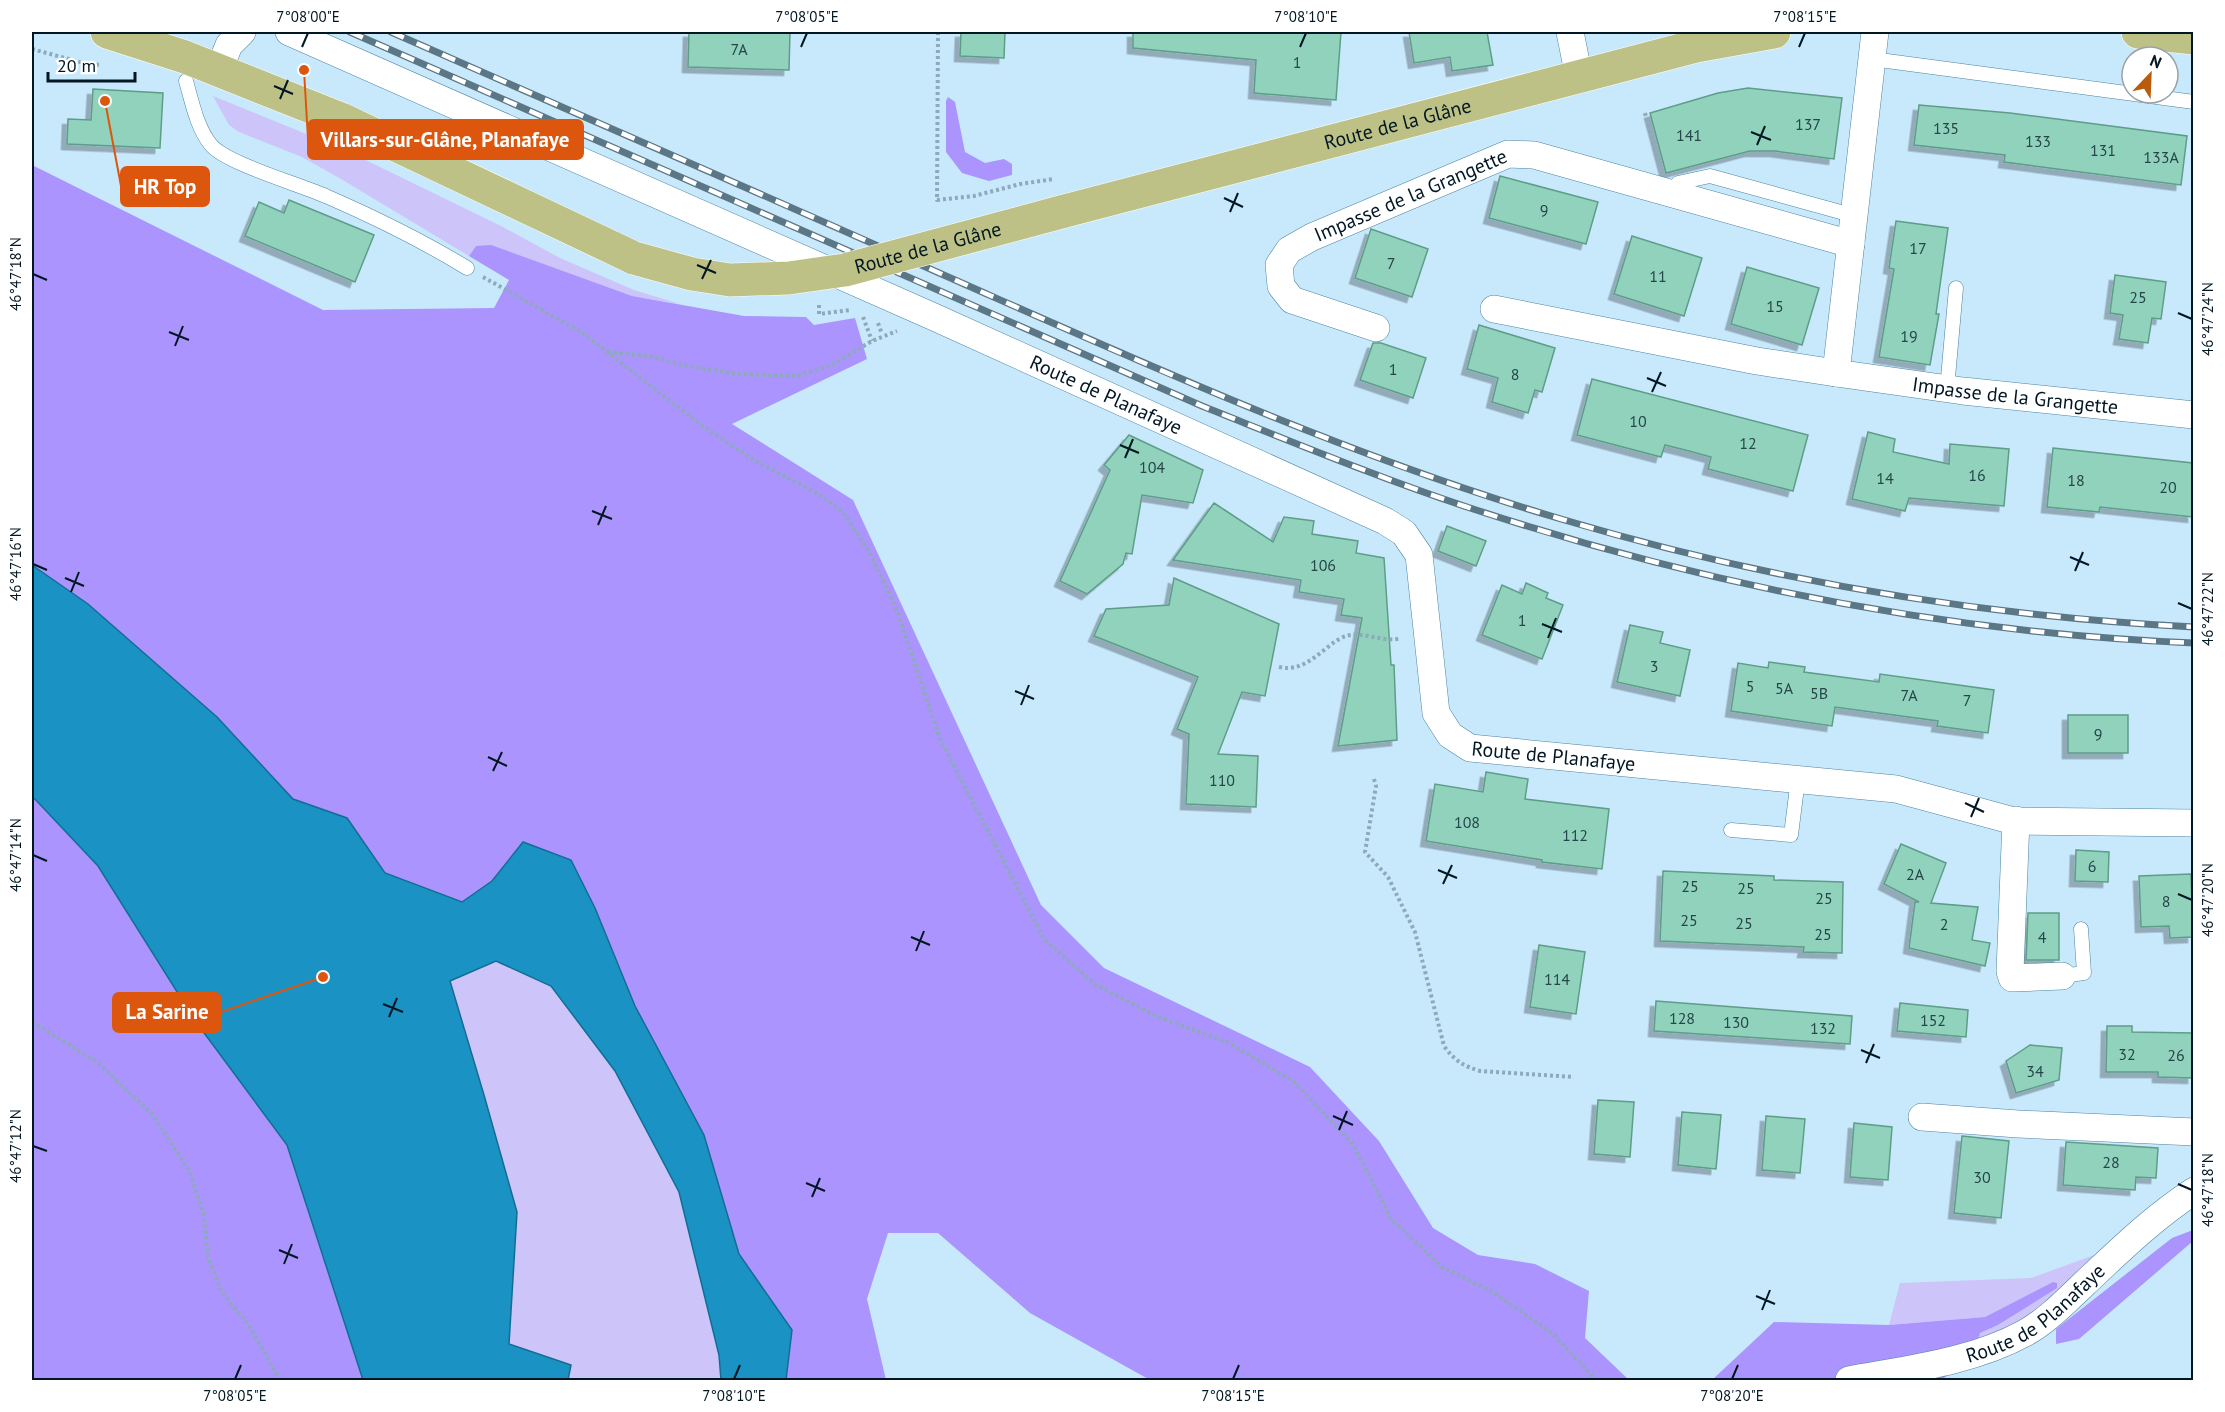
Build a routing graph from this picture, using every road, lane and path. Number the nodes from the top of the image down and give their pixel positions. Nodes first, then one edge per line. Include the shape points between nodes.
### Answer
1 (107, 32) edge
2 (242, 32) edge
3 (289, 32) edge
4 (938, 32) edge
5 (1570, 32) edge
6 (1774, 32) edge
7 (1875, 32) edge
8 (2139, 32) edge
9 (2193, 38) edge
10 (1872, 59) junction
11 (219, 70) junction
12 (1579, 77) junction
13 (186, 81) dead end
14 (2193, 102) edge
15 (1645, 113) dead end
16 (1652, 140) dead end
17 (1061, 178) dead end
18 (1678, 183) dead end
19 (1855, 216) junction
20 (1851, 244) junction
21 (467, 268) joint
22 (1956, 288) dead end
23 (1494, 309) dead end
24 (819, 310) dead end
25 (934, 317) junction
26 (1376, 328) dead end
27 (872, 341) junction
28 (607, 352) junction
29 (1836, 373) junction
30 (1947, 389) junction
31 (2193, 415) edge
32 (1426, 621) junction
33 (1280, 667) dead end
34 (1374, 779) dead end
35 (1798, 779) junction
36 (2016, 820) junction
37 (2193, 823) edge
38 (1731, 830) dead end
39 (2081, 929) dead end
40 (2062, 976) joint
41 (32, 1022) edge
42 (1575, 1077) dead end
43 (1922, 1117) dead end
44 (2193, 1132) edge
45 (2193, 1191) edge
46 (280, 1380) edge
47 (1596, 1380) edge
48 (1849, 1380) edge

1 - 11 main road, Route de la Glâne
2 - 11 street via 229,45
3 - 25 street, Route de Planafaye
4 - 17 path via 937,200
5 - 12 street
6 - 12 main road, Route de la Glâne via 1696,46
7 - 10 street
8 - 9 main road
10 - 14 lane
10 - 19 street
11 - 12 main road, Route de la Glâne, bridge via 341,119 634,258 730,280 789,278 845,270
13 - 21 lane via 197,119 212,145 231,159 327,196
15 - 16 path
18 - 19 lane via 1710,176
19 - 20 street
20 - 26 street, Impasse de la Grangette via 1534,155 1508,154 1289,250 1279,265 1281,286 1292,300
20 - 29 street
21 - 28 path via 583,333
22 - 30 lane
23 - 29 street, Impasse de la Grangette
24 - 27 path via 819,314 840,313 860,308
25 - 27 path
25 - 32 street, Route de Planafaye via 1385,520 1404,533 1419,555
27 - 28 path via 830,366 795,376 737,374 640,354
28 - 47 path via 697,422 843,512 868,550 897,610 940,739 1044,939 1096,985 1158,1017 1229,1043 1293,1081 1353,1144 1391,1219 1442,1267 1493,1292 1553,1335
29 - 30 street, Impasse de la Grangette
30 - 31 street, Impasse de la Grangette
32 - 33 path via 1407,622 1407,631 1391,641 1356,634 1342,638 1301,667
32 - 35 street, Route de Planafaye via 1436,712 1450,735 1470,748
34 - 42 path via 1365,852 1388,877 1414,932 1444,1046 1453,1058 1480,1071
35 - 36 street, Route de Planafaye via 1896,789
35 - 38 lane via 1791,835
36 - 37 street, Route de Planafaye
36 - 40 street via 2012,978
39 - 40 lane via 2084,973
41 - 46 path via 97,1062 152,1114 190,1172 204,1216 208,1257 222,1293 248,1324
43 - 44 street
45 - 48 street, Route de Planafaye via 2132,1238 2028,1332 1951,1360

